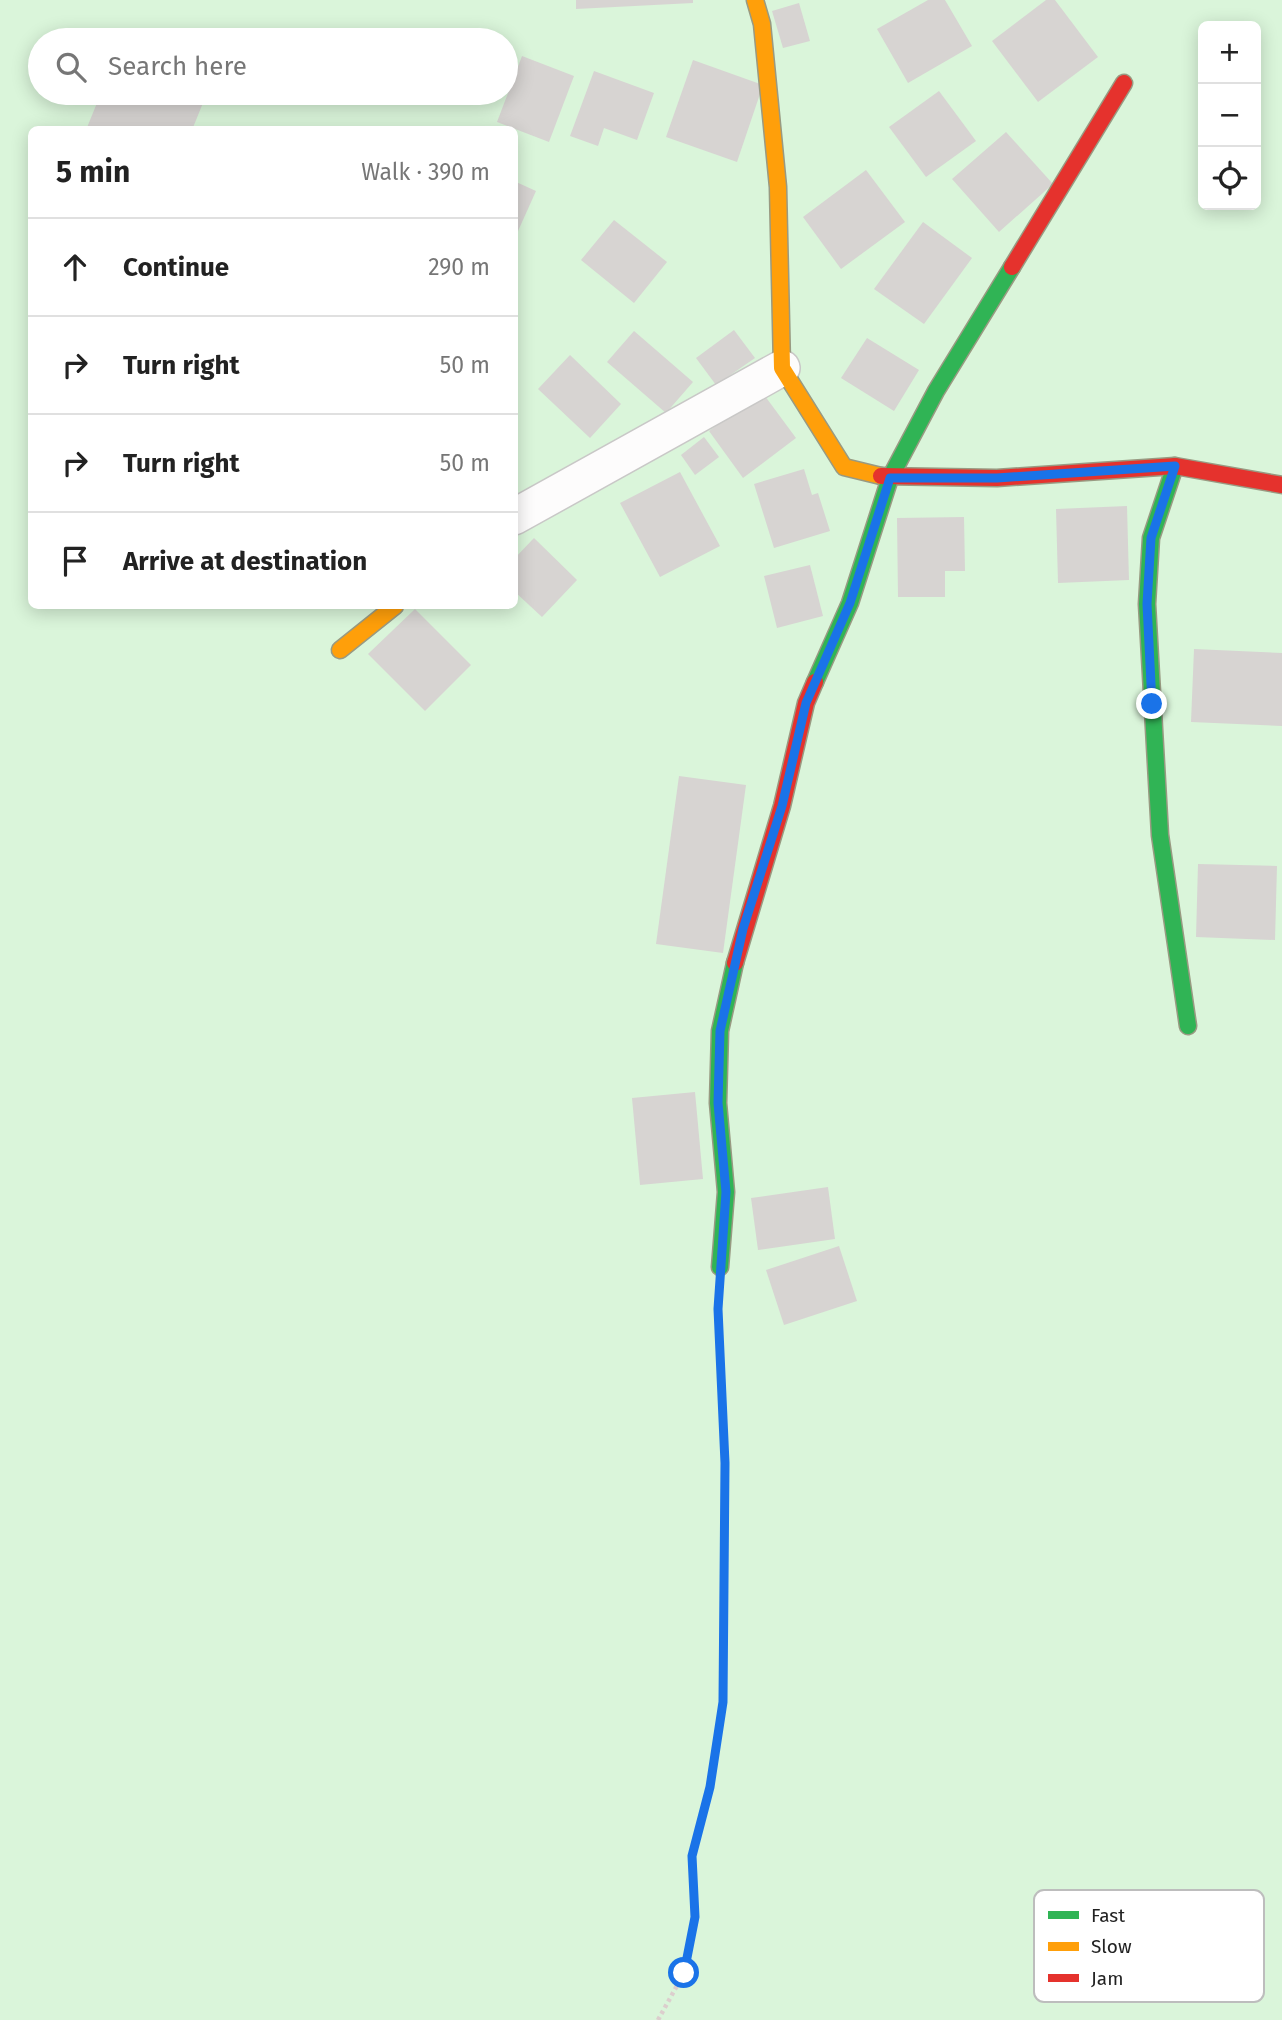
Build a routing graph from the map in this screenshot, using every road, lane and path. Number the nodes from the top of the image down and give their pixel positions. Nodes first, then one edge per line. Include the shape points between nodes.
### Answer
1 (755, 0) edge
2 (1124, 83) dead end
3 (782, 368) junction
4 (1175, 466) junction
5 (890, 478) junction
6 (1282, 485) edge
7 (518, 515) edge
8 (391, 609) edge
9 (340, 650) dead end
10 (1188, 1026) dead end
11 (720, 1267) joint
12 (658, 2020) edge

1 - 3 street via 762,24 778,187
2 - 5 street via 936,391
3 - 5 street via 844,467
3 - 7 street
4 - 5 street via 997,478
4 - 6 street
4 - 10 street via 1151,538 1147,604 1160,835
5 - 11 street via 850,603 806,703 782,806 743,929 720,1031 718,1103 726,1192
8 - 9 street
11 - 12 path via 726,1600 723,1702 710,1787 692,1856 695,1917 684,1973

